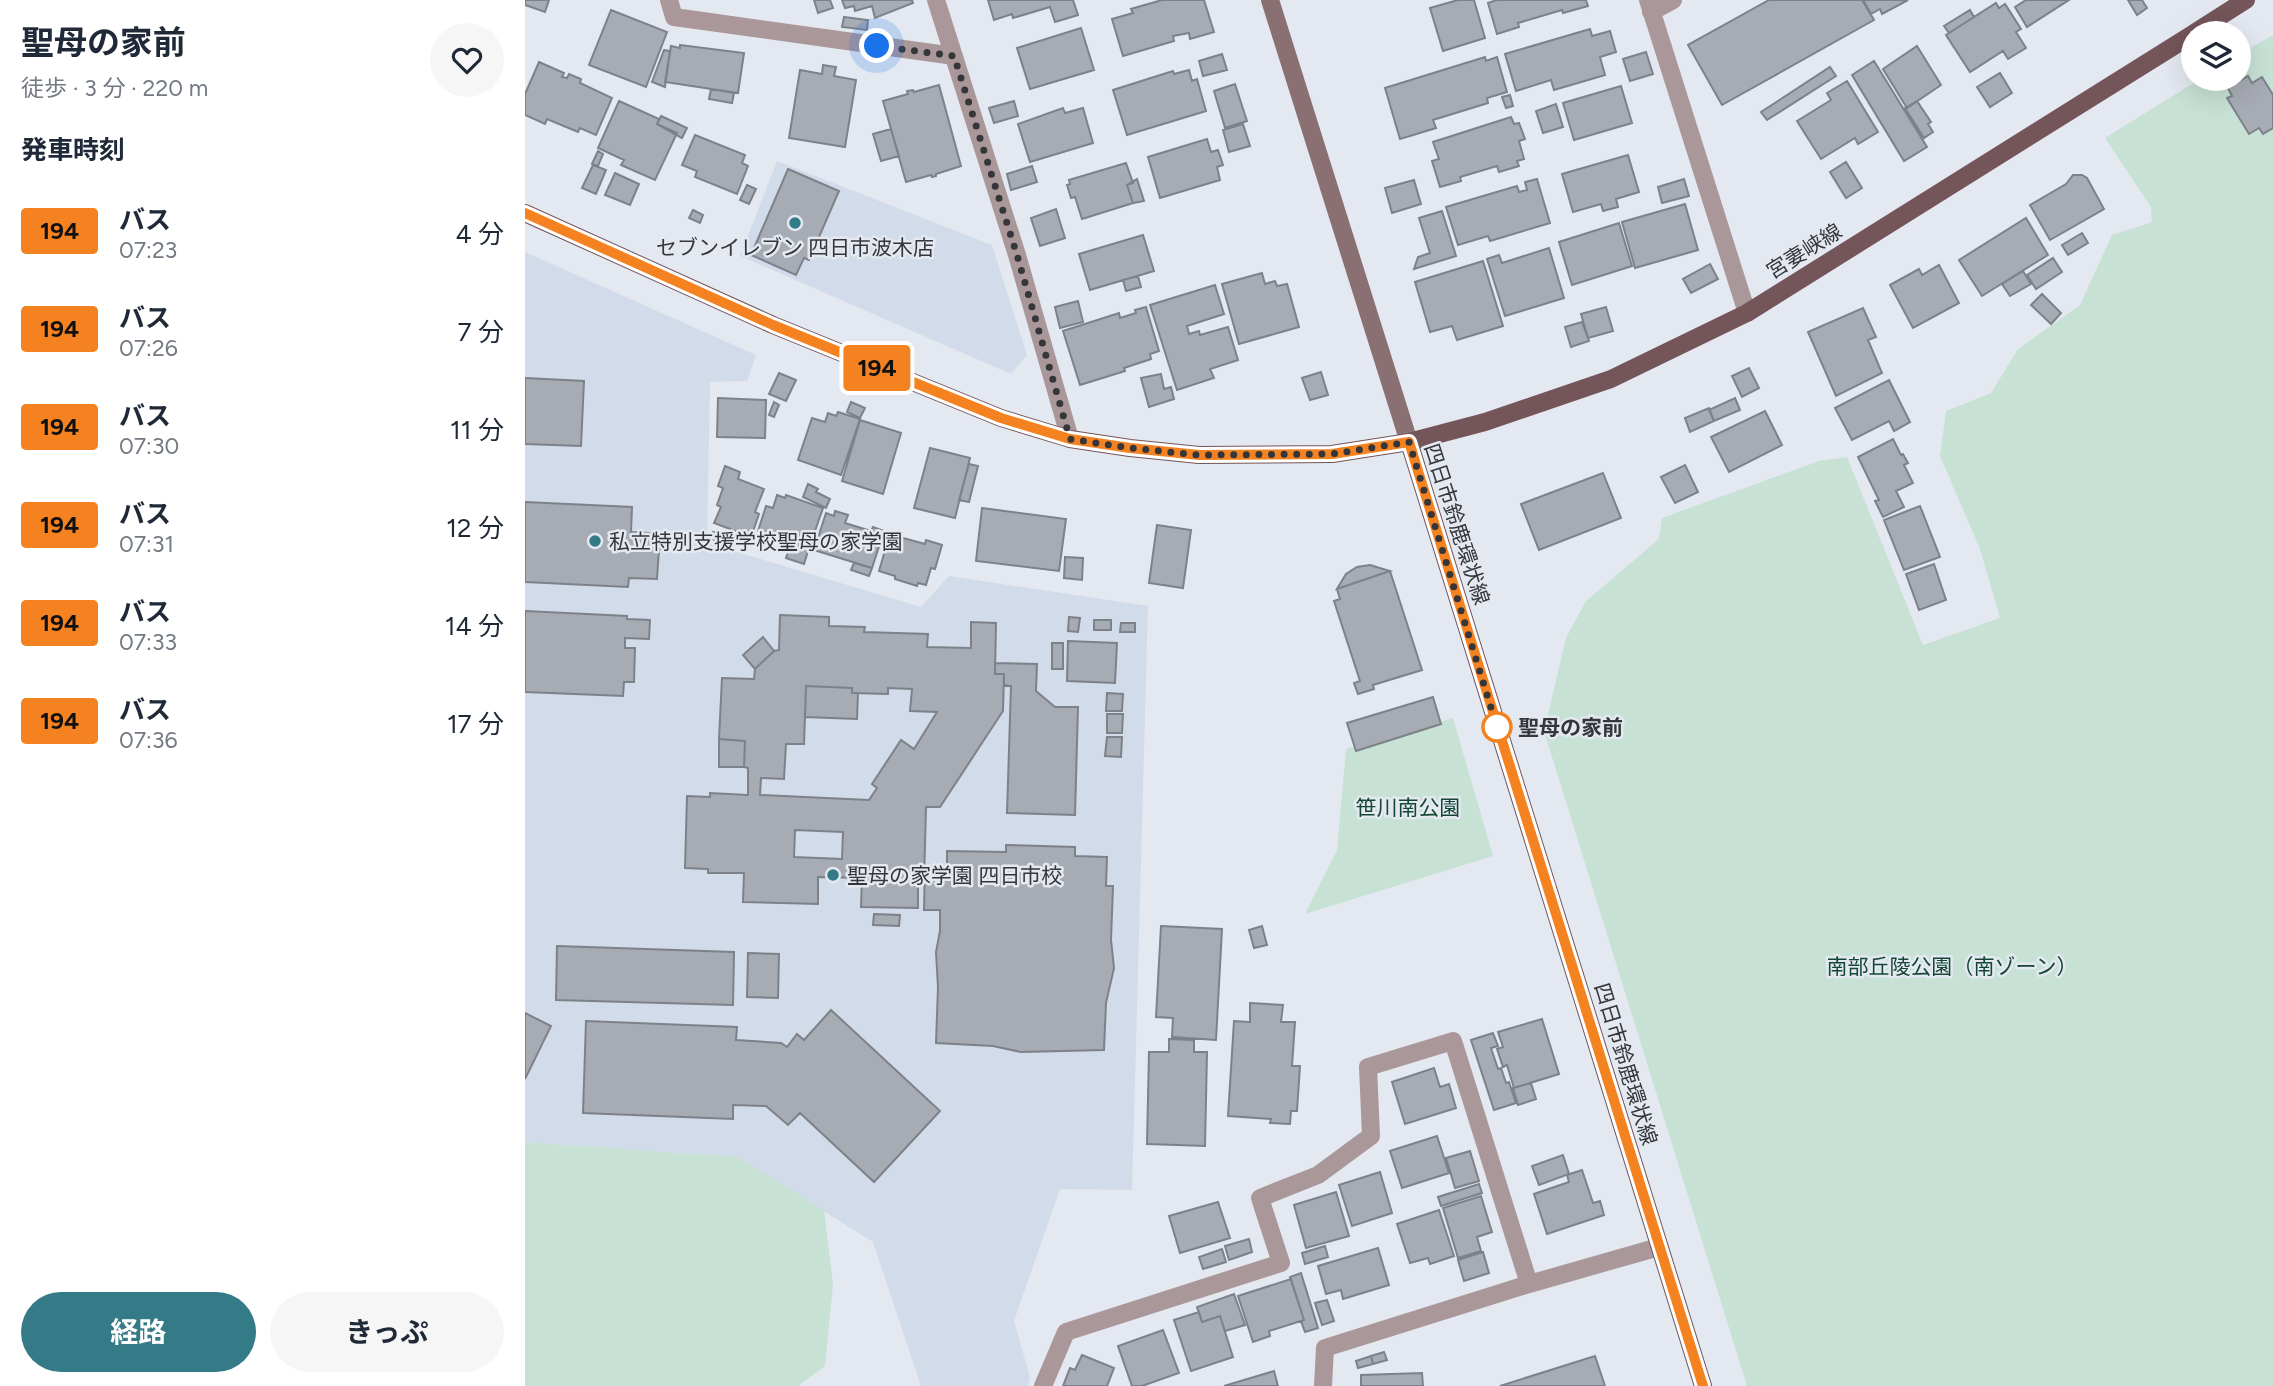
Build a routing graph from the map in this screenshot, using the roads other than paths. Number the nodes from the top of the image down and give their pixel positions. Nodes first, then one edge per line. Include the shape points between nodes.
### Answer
1 (669, 0) edge
2 (936, 0) edge
3 (1270, 0) edge
4 (1673, 0) edge
5 (2246, 0) edge
6 (1650, 6) edge
7 (2213, 21) edge
8 (2181, 42) edge
9 (954, 56) junction
10 (525, 213) edge
11 (1747, 313) junction
12 (1070, 439) junction
13 (1409, 442) junction
14 (1659, 1247) junction
15 (1529, 1284) junction
16 (1043, 1386) edge
17 (1323, 1386) edge
18 (1703, 1386) edge

1 - 9 street via 674,17
2 - 9 street
3 - 13 street
4 - 6 street
5 - 7 main road, 宮妻峡線
6 - 11 street
8 - 11 main road, 宮妻峡線
9 - 12 street
10 - 12 main road, 四日市鈴鹿環状線 via 773,325 1001,418
11 - 13 main road, 宮妻峡線 via 1611,379 1485,422
12 - 13 main road, 四日市鈴鹿環状線 via 1199,455 1332,454
13 - 14 main road, 四日市鈴鹿環状線
14 - 15 street
14 - 18 main road, 四日市鈴鹿環状線
15 - 16 street via 1453,1041 1368,1067 1371,1136 1318,1175 1261,1198 1281,1264 1066,1332
15 - 17 street via 1325,1348

